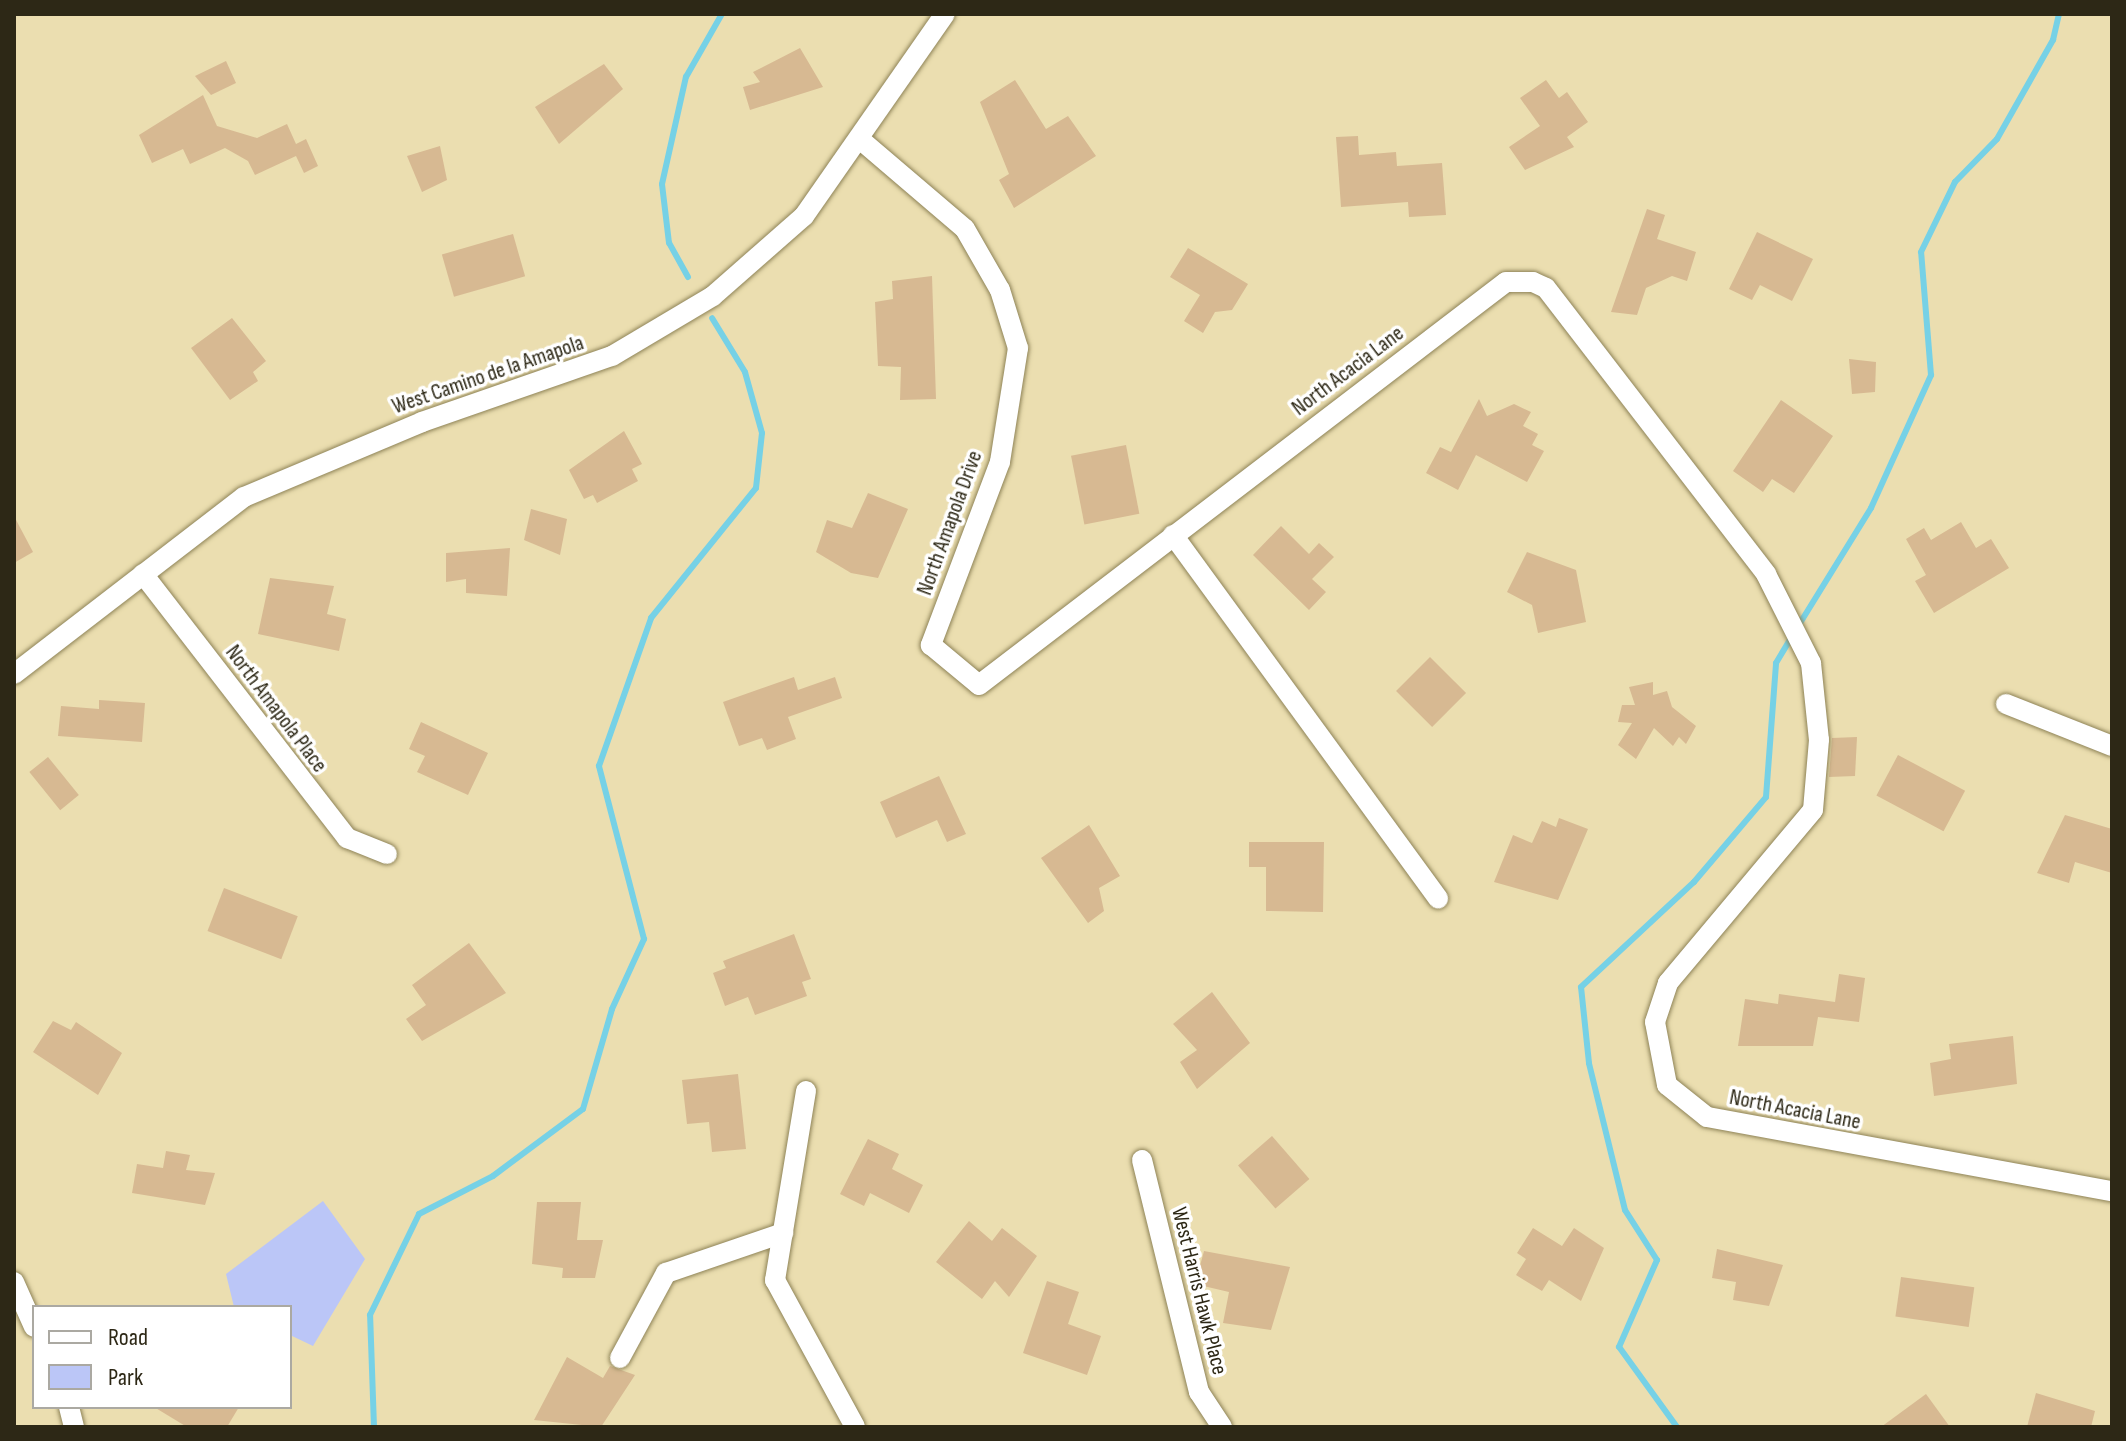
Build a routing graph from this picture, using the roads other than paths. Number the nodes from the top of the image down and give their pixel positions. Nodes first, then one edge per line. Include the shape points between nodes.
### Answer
1 (945, 14) edge
2 (862, 141) junction
3 (1173, 535) junction
4 (143, 574) junction
5 (931, 645) joint
6 (14, 674) edge
7 (2006, 704) dead end
8 (2112, 746) edge
9 (387, 854) dead end
10 (1438, 899) dead end
11 (806, 1091) dead end
12 (1142, 1160) dead end
13 (2112, 1191) edge
14 (783, 1233) junction
15 (14, 1282) edge
16 (32, 1322) edge
17 (620, 1358) dead end
18 (855, 1427) edge
19 (1222, 1427) edge

1 - 2 street, West Camino de la Amapola
2 - 4 street, West Camino de la Amapola via 804,216 658,332 530,389 407,427 244,497
2 - 5 street, North Amapola Drive via 965,229 1000,290 1018,348 1000,462
3 - 5 street, North Acacia Lane via 979,685
3 - 10 street
3 - 13 street, North Acacia Lane via 1506,282 1533,282 1546,288 1743,546 1811,663 1819,740 1813,810 1668,983 1656,1040 1674,1096 1730,1123
4 - 6 street, West Camino de la Amapola
4 - 9 street, North Amapola Place via 347,838
7 - 8 street
11 - 14 street
12 - 19 street, West Harris Hawk Place via 1199,1392
14 - 17 street via 666,1273
14 - 18 street via 775,1280
15 - 16 street

